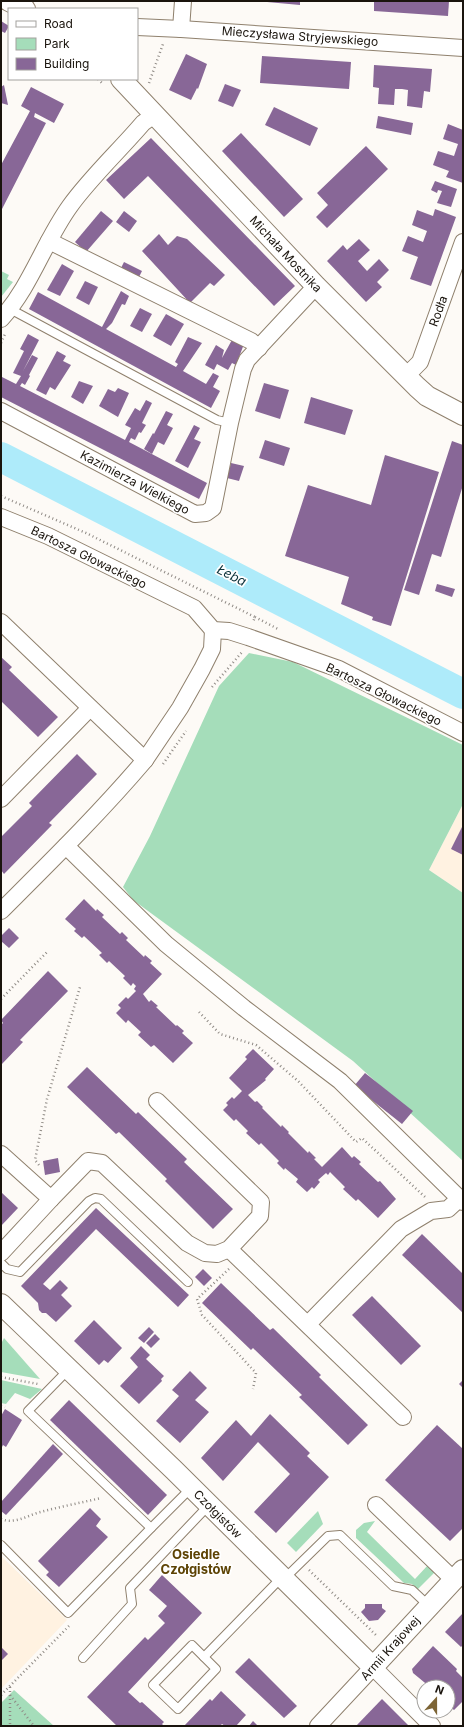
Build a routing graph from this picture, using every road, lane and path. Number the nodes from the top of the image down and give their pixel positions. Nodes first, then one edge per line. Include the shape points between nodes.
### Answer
1 (9, 1) edge
2 (183, 1) edge
3 (23, 8) edge
4 (138, 27) edge
5 (181, 29) junction
6 (164, 42) dead end
7 (463, 48) edge
8 (122, 80) edge
9 (146, 88) dead end
10 (154, 115) junction
11 (49, 240) junction
12 (463, 242) edge
13 (316, 286) junction
14 (5, 314) edge
15 (259, 348) junction
16 (406, 376) junction
17 (1, 411) edge
18 (463, 415) edge
19 (230, 423) junction
20 (1, 496) edge
21 (1, 517) edge
22 (1, 622) edge
23 (213, 630) junction
24 (248, 636) junction
25 (209, 691) dead end
26 (90, 708) junction
27 (188, 728) dead end
28 (463, 733) edge
29 (145, 760) junction
30 (161, 768) dead end
31 (1, 799) edge
32 (66, 846) junction
33 (1, 911) edge
34 (48, 951) dead end
35 (80, 987) dead end
36 (1, 999) edge
37 (199, 1012) dead end
38 (157, 1100) dead end
39 (1, 1154) edge
40 (34, 1184) junction
41 (51, 1200) junction
42 (461, 1200) edge
43 (439, 1209) junction
44 (1, 1253) edge
45 (234, 1254) junction
46 (1, 1263) edge
47 (188, 1282) dead end
48 (1, 1304) edge
49 (308, 1324) junction
50 (69, 1369) junction
51 (1, 1377) edge
52 (43, 1386) dead end
53 (253, 1389) dead end
54 (1, 1406) edge
55 (5, 1407) dead end
56 (403, 1417) dead end
57 (191, 1487) junction
58 (104, 1497) dead end
59 (209, 1505) junction
60 (376, 1505) dead end
61 (1, 1519) edge
62 (151, 1528) junction
63 (1, 1545) edge
64 (301, 1562) junction
65 (458, 1575) edge
66 (283, 1578) junction
67 (429, 1606) junction
68 (383, 1632) dead end
69 (204, 1657) junction
70 (83, 1658) dead end
71 (373, 1667) junction
72 (10, 1686) dead end
73 (10, 1694) junction
74 (10, 1726) edge
75 (34, 1726) edge
76 (318, 1726) edge
77 (432, 1726) edge

1 - 3 street
2 - 5 street
4 - 5 street, Mieczysława Stryjewskiego
5 - 7 street, Mieczysława Stryjewskiego
6 - 9 path
8 - 10 street, Michała Mostnika
10 - 11 street via 143,123 70,206
10 - 13 street, Michała Mostnika
11 - 14 street
11 - 15 street via 251,341
12 - 16 street, Rodła via 420,362
13 - 15 street, Kazimierza Wielkiego
13 - 16 street, Michała Mostnika
14 - 19 lane via 217,420
15 - 19 street, Kazimierza Wielkiego via 242,369
16 - 18 street, Michała Mostnika via 428,396
17 - 19 street, Kazimierza Wielkiego via 195,514 206,513 213,508
20 - 24 path via 86,533 255,617
21 - 23 street, Bartosza Głowackiego via 48,536 194,608
22 - 26 street
23 - 24 street, Bartosza Głowackiego
23 - 29 street via 212,649 202,669 180,708
24 - 25 path via 242,653
24 - 28 street, Bartosza Głowackiego via 339,669
26 - 29 street
26 - 31 street
27 - 30 path
29 - 32 street
32 - 33 street
32 - 42 street via 166,944 244,1008 340,1081
34 - 36 path
35 - 40 path via 45,1106 35,1160 44,1174
37 - 43 path via 220,1034 256,1045 298,1081 356,1142 362,1138
38 - 45 street via 261,1202 260,1216
39 - 40 street
40 - 41 street
41 - 44 street
41 - 45 street via 88,1161 102,1163 187,1243 205,1253
42 - 43 street via 448,1209
43 - 49 street via 431,1211 401,1230
45 - 49 street
45 - 53 path via 197,1299 202,1315 256,1373
46 - 47 lane via 7,1269 20,1272 89,1201 95,1198 101,1199
48 - 50 street, Czołgistów
49 - 56 street
50 - 57 street, Czołgistów
50 - 62 lane via 28,1411
51 - 52 path
54 - 55 path
57 - 59 street, Czołgistów
57 - 62 lane
58 - 61 path via 37,1513 23,1519
59 - 66 street, Czołgistów
59 - 70 lane via 130,1588 132,1604
60 - 65 street
62 - 63 lane via 68,1613
64 - 66 lane
64 - 67 lane via 328,1536 340,1535 393,1586 412,1590
64 - 68 path via 378,1637
65 - 67 street, Armii Krajowej
66 - 69 lane
66 - 71 street, Czołgistów
67 - 71 street, Armii Krajowej
69 - 69 lane via 192,1645 153,1685 178,1709 216,1669
71 - 76 street, Armii Krajowej
71 - 77 street, Czołgistów
72 - 73 path
73 - 74 path
73 - 75 path

